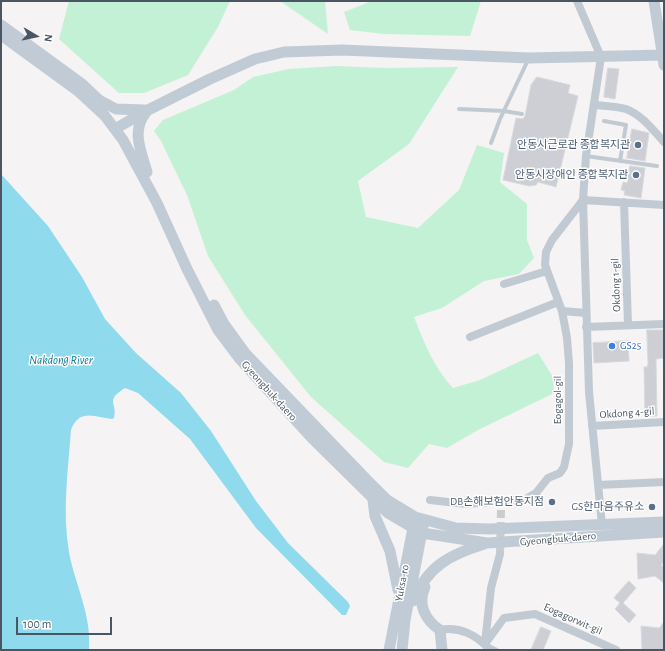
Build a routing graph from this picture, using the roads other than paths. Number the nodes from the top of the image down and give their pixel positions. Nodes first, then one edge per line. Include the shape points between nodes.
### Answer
1 (577, 1) edge
2 (654, 1) edge
3 (1, 25) edge
4 (1, 35) edge
5 (601, 57) junction
6 (529, 58) junction
7 (663, 58) edge
8 (99, 100) junction
9 (595, 105) junction
10 (459, 109) dead end
11 (148, 110) junction
12 (504, 110) junction
13 (522, 114) dead end
14 (604, 121) dead end
15 (118, 128) junction
16 (664, 142) edge
17 (491, 143) dead end
18 (586, 156) junction
19 (620, 161) junction
20 (657, 166) dead end
21 (147, 172) junction
22 (583, 200) junction
23 (624, 202) junction
24 (664, 205) edge
25 (547, 271) junction
26 (504, 284) dead end
27 (558, 302) junction
28 (562, 311) junction
29 (586, 313) junction
30 (664, 324) edge
31 (628, 325) junction
32 (586, 327) junction
33 (470, 337) dead end
34 (664, 422) edge
35 (592, 426) junction
36 (664, 482) edge
37 (598, 485) junction
38 (373, 500) junction
39 (430, 500) dead end
40 (501, 501) junction
41 (501, 510) tunnel mouth
42 (420, 518) junction
43 (664, 522) edge
44 (602, 525) junction
45 (417, 531) junction
46 (664, 532) edge
47 (486, 543) junction
48 (500, 554) tunnel mouth
49 (438, 566) junction
50 (400, 597) junction
51 (406, 620) junction
52 (440, 630) junction
53 (487, 647) edge
54 (388, 650) edge
55 (402, 650) edge
56 (442, 650) edge
57 (497, 650) edge
58 (616, 650) edge

1 - 5 street
2 - 7 street
3 - 8 street, Gyeongbuk-daero via 82,84
4 - 15 street, Gyeongbuk-daero via 78,91
5 - 6 street
5 - 7 street
5 - 9 street
6 - 11 street via 342,50 284,52 255,59
6 - 12 lane
8 - 11 street via 116,109
8 - 15 street, Gyeongbuk-daero via 110,111
9 - 16 street via 632,112 647,123
9 - 18 street
10 - 12 lane
11 - 15 street
11 - 21 street via 137,130
12 - 13 lane
12 - 17 lane
14 - 19 lane via 626,125
15 - 21 street, Gyeongbuk-daero
15 - 38 street, Gyeongbuk-daero via 218,330 239,358 311,438
18 - 19 lane
18 - 22 street
19 - 20 lane
21 - 42 street, Gyeongbuk-daero via 224,324 245,353 387,500
22 - 23 street
22 - 25 street, Eogagol-gil via 552,240 546,252
22 - 29 street
23 - 24 street
23 - 31 street, Okdong 1-gil
25 - 26 street
25 - 27 street, Eogagol-gil
27 - 28 street, Eogagol-gil
27 - 33 street
28 - 29 street
28 - 40 street, Eogagol-gil via 569,371 569,444 564,467 560,473 548,478 532,496 526,499
29 - 32 street
30 - 31 street
31 - 32 street, Okdong 1-gil
32 - 35 street
34 - 35 street, Okdong 4-gil
35 - 37 street
36 - 37 street
37 - 44 street
38 - 45 street, Gyeongbuk-daero
38 - 50 street via 376,516 390,551
39 - 40 street, Eogagol-gil via 466,504
40 - 41 street
42 - 44 street, Gyeongbuk-daero via 456,528
42 - 45 street, Yuksa-ro
43 - 44 street, Gyeongbuk-daero
45 - 47 street, Gyeongbuk-daero
45 - 50 street, Yuksa-ro
45 - 51 street, Yuksa-ro
46 - 47 street, Gyeongbuk-daero
47 - 49 street via 454,554
48 - 53 street via 491,588
49 - 51 street via 425,580
49 - 52 street via 424,590 422,602 426,617
50 - 54 street, Yuksa-ro
51 - 55 street, Yuksa-ro
52 - 53 street via 460,629
52 - 56 street
53 - 57 lane
53 - 58 street, Eogagorwit-gil via 504,618 535,614

